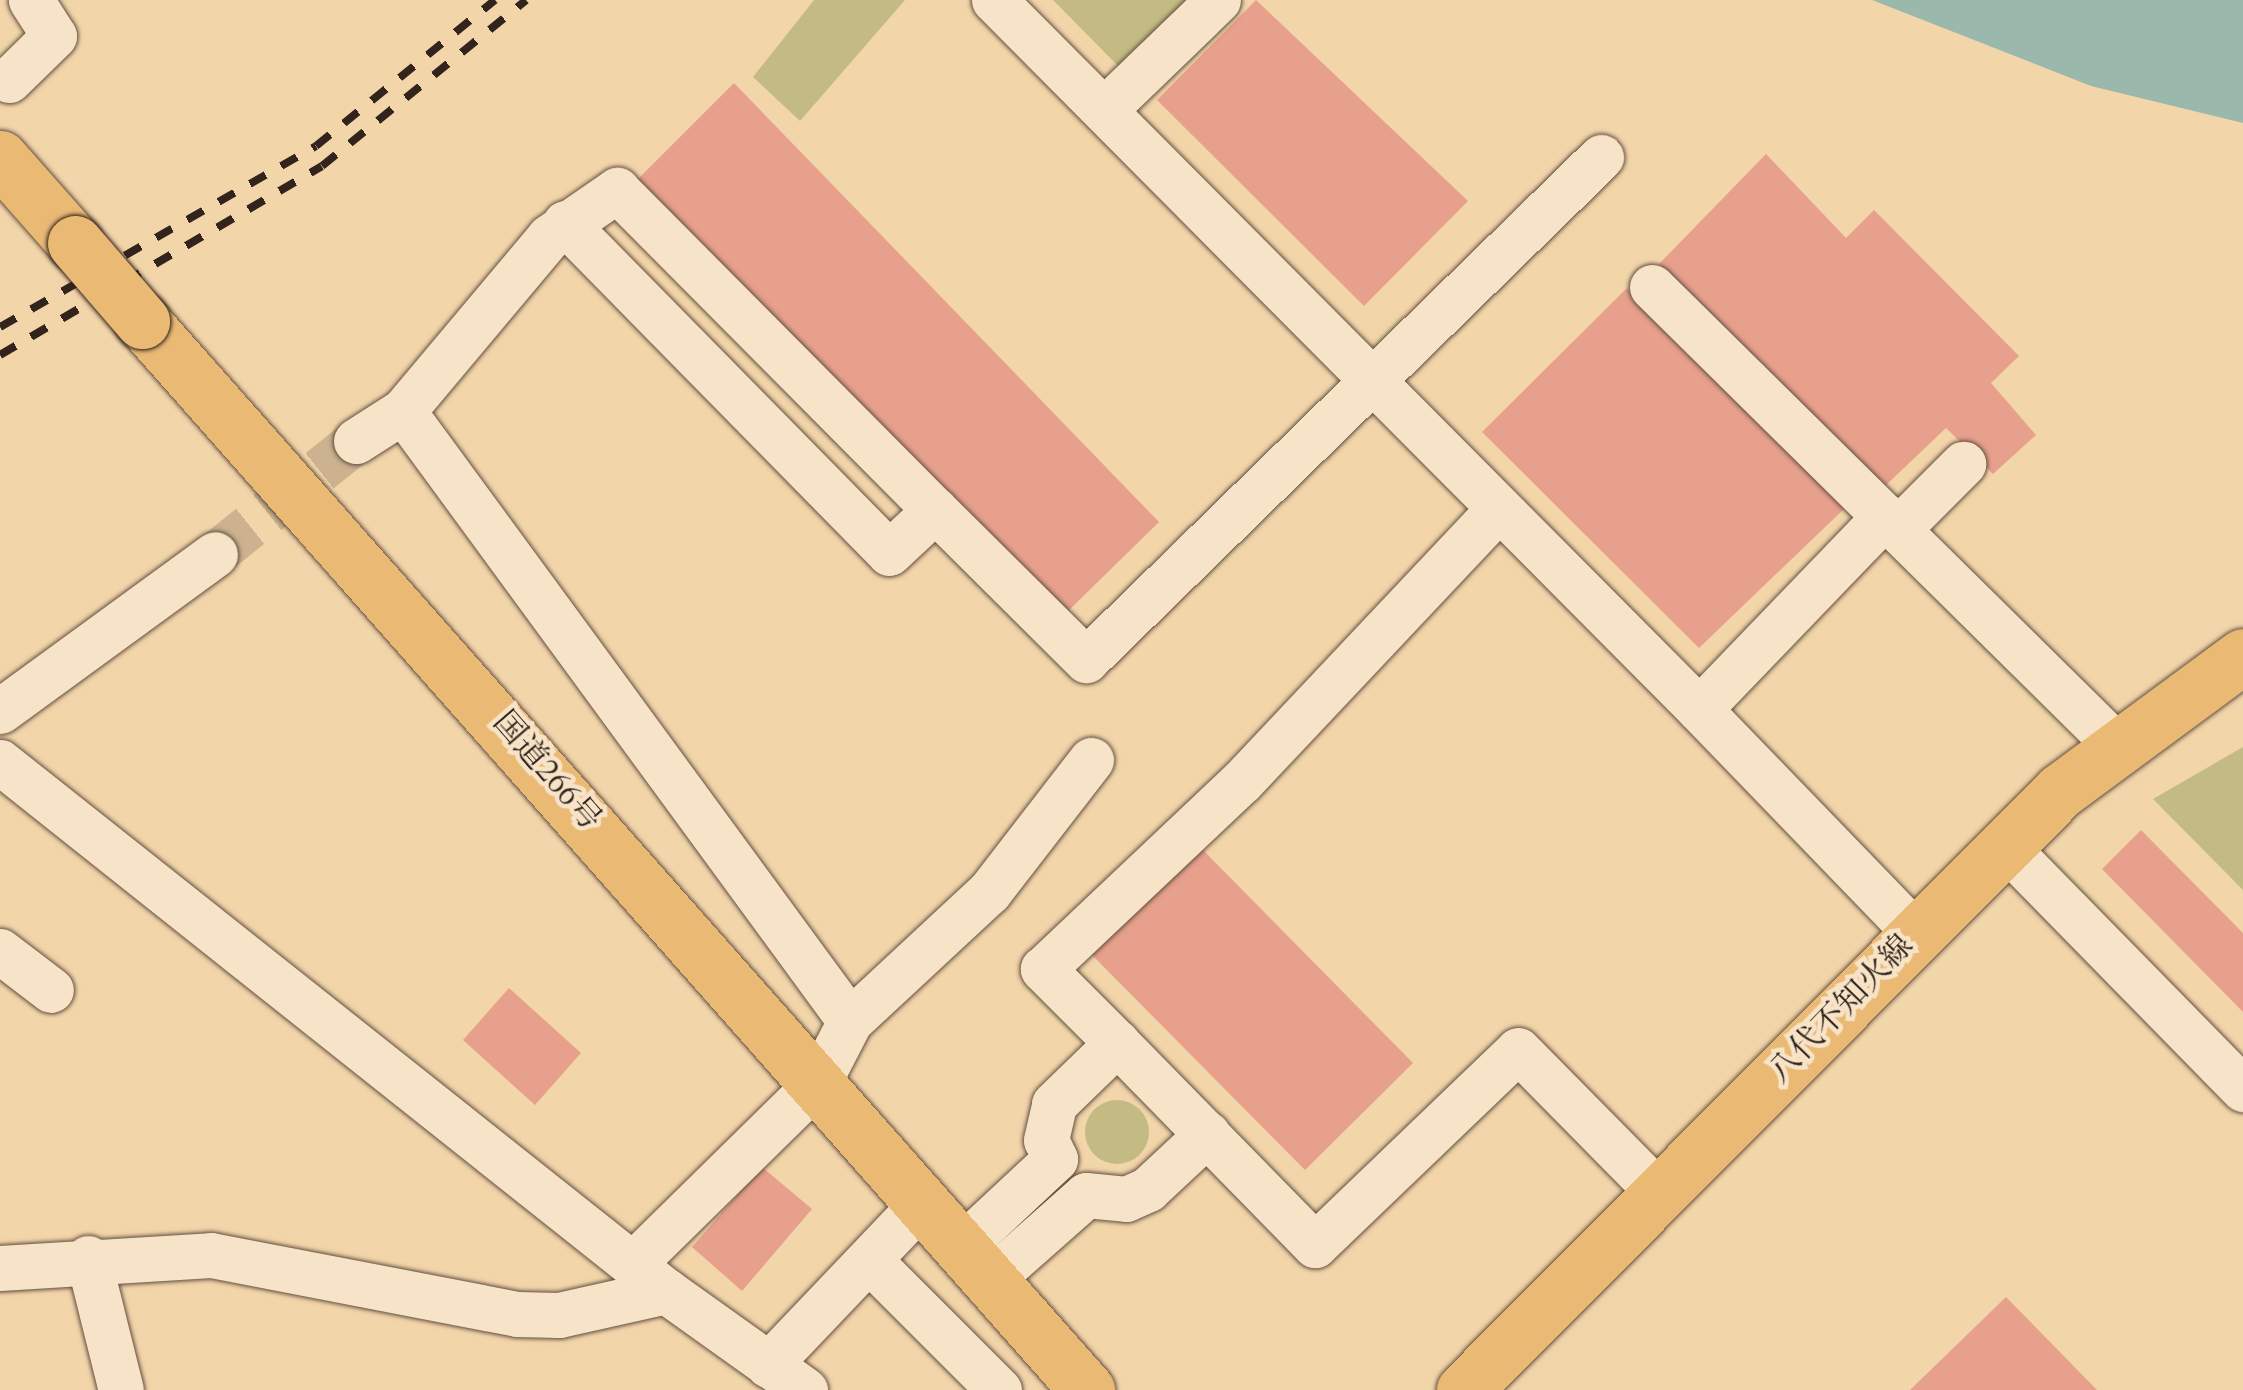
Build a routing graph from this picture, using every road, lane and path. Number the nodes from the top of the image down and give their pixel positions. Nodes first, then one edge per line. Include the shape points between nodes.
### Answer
1 (31, 0) edge
2 (994, 0) edge
3 (1218, 0) edge
4 (10, 80) dead end
5 (1106, 109) junction
6 (1600, 157) dead end
7 (0, 158) edge
8 (564, 223) junction
9 (1652, 287) dead end
10 (1372, 382) junction
11 (404, 411) junction
12 (356, 441) tunnel mouth
13 (1963, 464) dead end
14 (935, 510) junction
15 (1497, 510) junction
16 (1892, 522) junction
17 (216, 554) tunnel mouth
18 (2243, 656) edge
19 (1698, 710) junction
20 (0, 711) edge
21 (2114, 743) junction
22 (1091, 760) dead end
23 (9, 786) edge
24 (2006, 847) junction
25 (1915, 933) junction
26 (0, 950) edge
27 (51, 990) dead end
28 (850, 1021) junction
29 (1117, 1043) junction
30 (819, 1081) junction
31 (2243, 1090) edge
32 (1207, 1134) junction
33 (1660, 1194) junction
34 (923, 1202) junction
35 (88, 1258) junction
36 (869, 1260) junction
37 (976, 1264) junction
38 (0, 1268) edge
39 (649, 1277) junction
40 (1033, 1332) junction
41 (768, 1365) junction
42 (986, 1386) edge
43 (121, 1390) edge
44 (805, 1390) edge
45 (1087, 1390) edge
46 (1464, 1390) edge

1 - 4 street via 54,36
2 - 5 street
3 - 5 street
5 - 10 street
6 - 10 street
7 - 30 main road, 国道266号, bridge
8 - 11 street via 502,285
8 - 14 street via 617,190
8 - 14 street via 890,552
9 - 16 street
10 - 14 street via 1086,660
10 - 15 street
11 - 12 street
11 - 28 street
13 - 16 street
15 - 19 street
15 - 29 street via 1242,781 1043,970
16 - 19 street
16 - 21 street
17 - 20 street
18 - 21 main road, 八代不知火線
19 - 25 street
21 - 24 main road, 八代不知火線
22 - 28 street via 989,892
23 - 39 street
24 - 25 main road, 八代不知火線
24 - 31 street
25 - 33 main road, 八代不知火線
26 - 27 street
28 - 30 street
29 - 32 street
29 - 37 street via 1054,1104 1046,1140 1055,1159
30 - 34 main road, 国道266号
30 - 39 street
32 - 33 street via 1315,1245 1518,1050
32 - 37 street via 1148,1190 1126,1199 1086,1195
33 - 46 main road, 八代不知火線
34 - 36 street
34 - 37 main road, 国道266号
35 - 38 street
35 - 39 street via 210,1255 517,1314 559,1315
35 - 43 street
36 - 41 street
36 - 42 street
37 - 40 main road, 国道266号
39 - 41 street
40 - 42 street
40 - 45 main road, 国道266号
41 - 44 street

